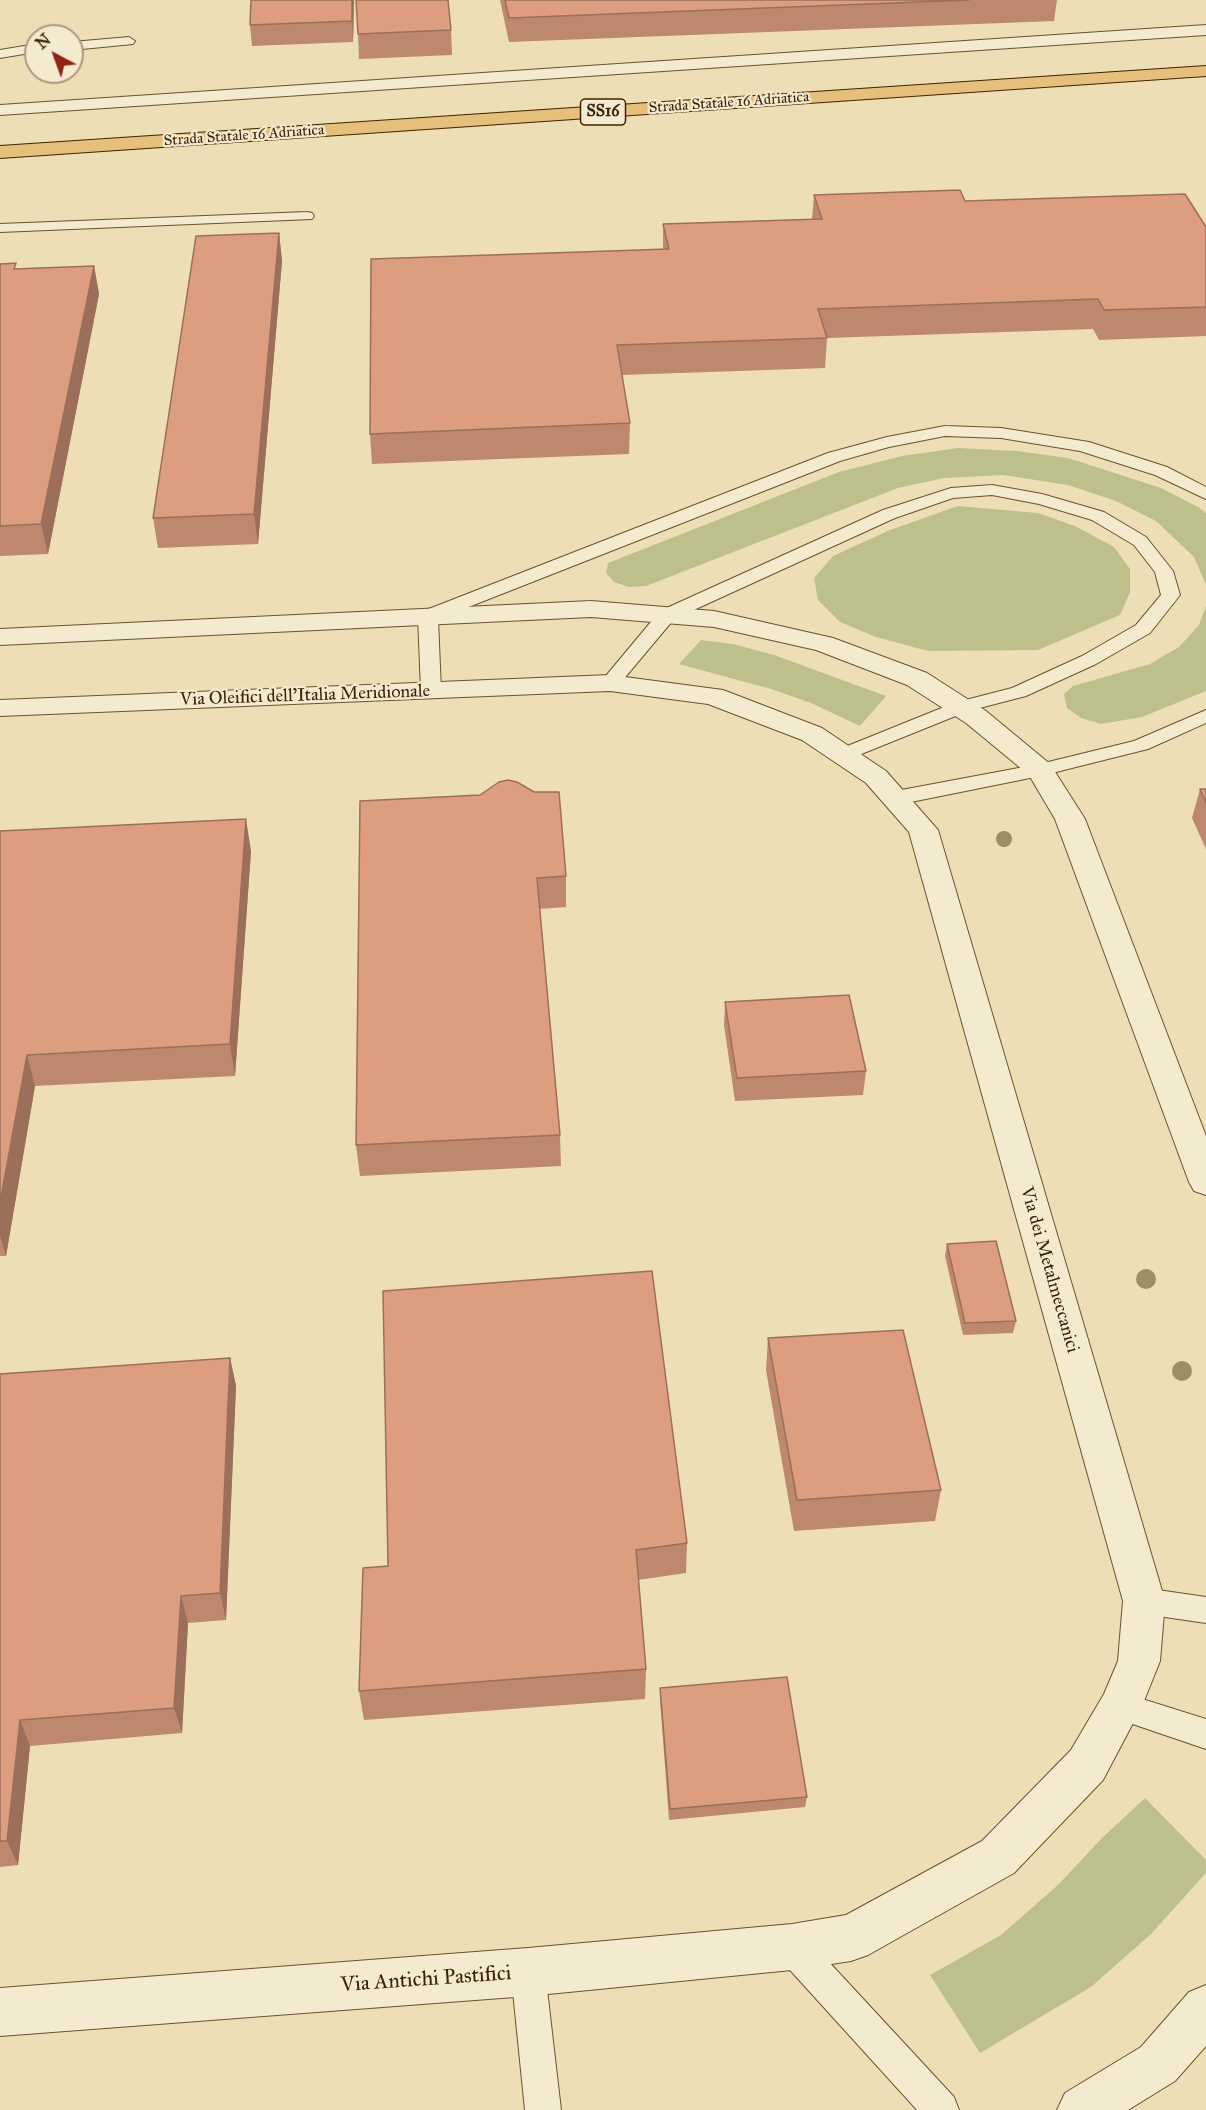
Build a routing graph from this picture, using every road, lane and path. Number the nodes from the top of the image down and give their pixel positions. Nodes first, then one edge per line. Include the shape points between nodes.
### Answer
1 (1206, 30) edge
2 (129, 41) dead end
3 (84, 45) edge
4 (24, 50) edge
5 (0, 54) edge
6 (1206, 54) edge
7 (1027, 65) dead end
8 (1206, 71) edge
9 (0, 110) edge
10 (0, 152) edge
11 (307, 216) dead end
12 (0, 228) edge
13 (1206, 494) edge
14 (667, 615) junction
15 (428, 616) junction
16 (0, 637) edge
17 (610, 683) junction
18 (431, 691) junction
19 (961, 707) junction
20 (0, 708) edge
21 (1206, 716) edge
22 (842, 754) junction
23 (1040, 770) junction
24 (896, 798) junction
25 (1206, 1182) edge
26 (1144, 1601) junction
27 (1206, 1610) edge
28 (1120, 1706) junction
29 (1206, 1734) edge
30 (851, 1938) joint
31 (792, 1947) junction
32 (528, 1972) junction
33 (1206, 2009) edge
34 (0, 2012) edge
35 (543, 2110) edge
36 (941, 2110) edge
37 (1082, 2110) edge

1 - 9 street
2 - 3 lane
4 - 5 lane
6 - 7 highway
8 - 10 highway, Strada Statale 16 Adriatica / SS16
11 - 12 lane
13 - 15 lane via 1161,471 1083,446 1001,433 945,431 834,457
14 - 15 street via 591,609
14 - 17 lane
14 - 19 street via 714,619 824,644 917,679
14 - 19 lane via 889,514 951,493 992,490 1098,516 1140,541 1164,571 1171,595 1143,629 1089,660 1019,692
15 - 16 street
15 - 18 lane
17 - 18 street, Via Oleifici dell'Italia Meridionale
17 - 22 street, Via dei Metalmeccanici via 713,696 812,734
18 - 20 street, Via Oleifici dell'Italia Meridionale
19 - 22 lane
19 - 23 street
21 - 23 lane via 1141,745
22 - 24 street, Via dei Metalmeccanici via 876,777
23 - 24 lane
23 - 25 street via 1070,819
24 - 26 street, Via dei Metalmeccanici via 923,830
26 - 27 lane
26 - 28 street, Via dei Metalmeccanici via 1139,1661
28 - 29 lane
28 - 30 street, Via dei Metalmeccanici via 1087,1765 998,1857
30 - 31 street, Via Antichi Pastifici
31 - 32 street, Via Antichi Pastifici
31 - 36 lane
32 - 34 street, Via Antichi Pastifici
32 - 35 lane
33 - 37 street via 1158,2064

